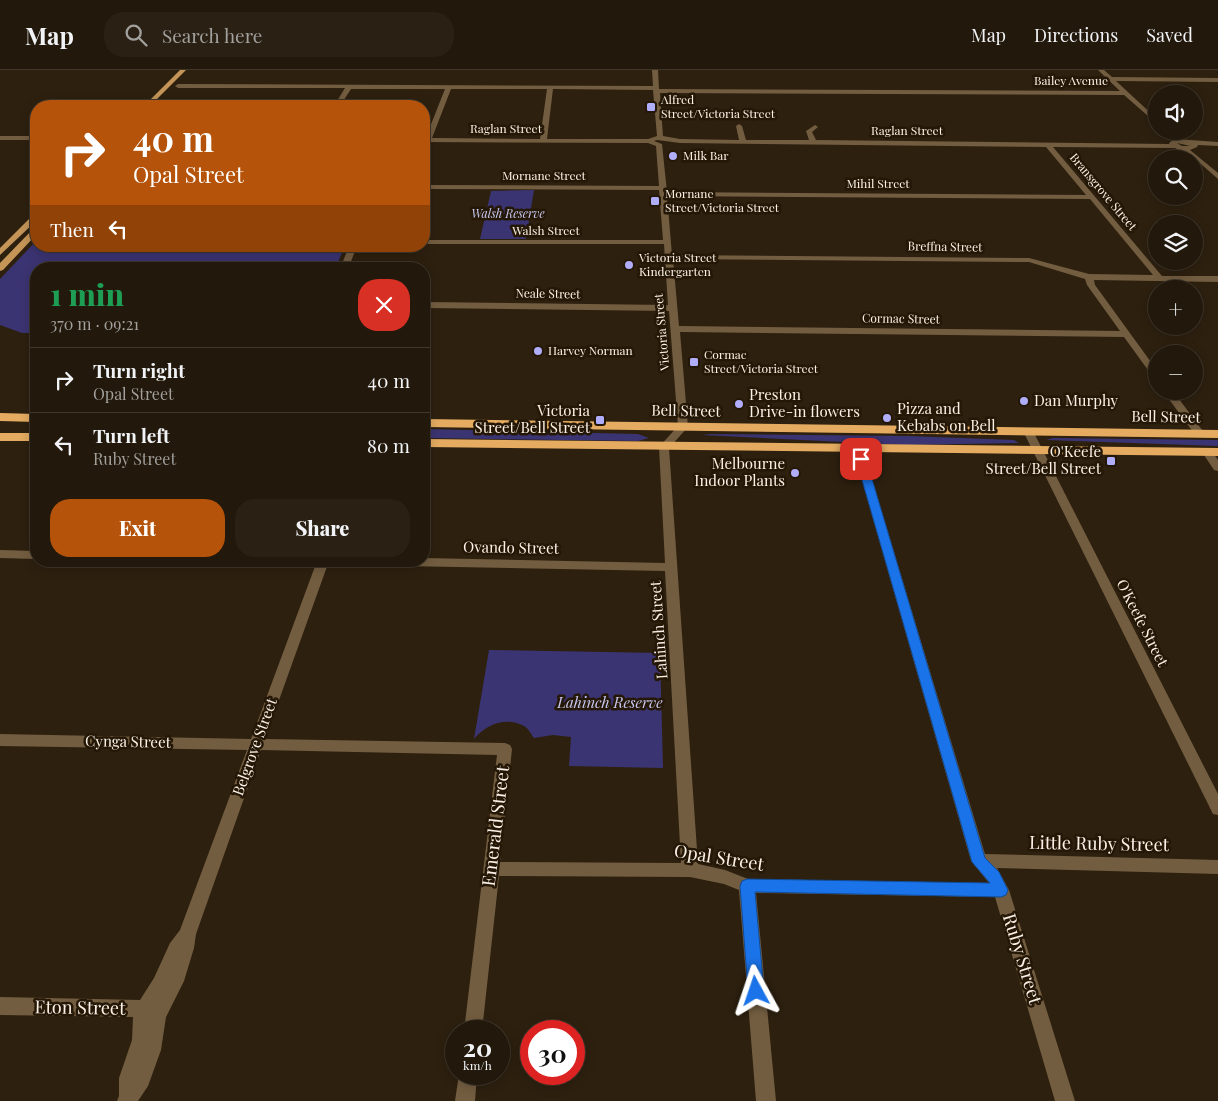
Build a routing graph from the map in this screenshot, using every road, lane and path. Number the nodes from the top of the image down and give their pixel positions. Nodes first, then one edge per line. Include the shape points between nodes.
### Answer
1 (183, 70) edge
2 (655, 70) edge
3 (1101, 70) edge
4 (1206, 71) edge
5 (188, 75) dead end
6 (1111, 79) junction
7 (1218, 80) edge
8 (178, 86) junction
9 (349, 86) junction
10 (449, 87) junction
11 (550, 87) junction
12 (656, 89) junction
13 (172, 92) dead end
14 (1126, 93) junction
15 (153, 100) edge
16 (341, 100) edge
17 (1148, 114) edge
18 (739, 126) dead end
19 (815, 127) dead end
20 (430, 131) edge
21 (0, 138) edge
22 (30, 138) edge
23 (430, 140) edge
24 (543, 140) junction
25 (659, 141) junction
26 (743, 142) junction
27 (813, 142) junction
28 (1047, 144) junction
29 (1183, 145) junction
30 (1218, 145) edge
31 (1218, 176) edge
32 (430, 187) edge
33 (664, 191) junction
34 (1092, 197) junction
35 (30, 223) edge
36 (30, 237) edge
37 (430, 242) edge
38 (668, 242) junction
39 (0, 253) edge
40 (669, 257) junction
41 (0, 268) edge
42 (1089, 277) junction
43 (1160, 278) junction
44 (1218, 279) edge
45 (430, 306) edge
46 (673, 308) junction
47 (675, 329) junction
48 (1126, 334) junction
49 (1148, 364) edge
50 (1175, 400) edge
51 (0, 417) edge
52 (14, 417) junction
53 (30, 418) edge
54 (430, 423) edge
55 (30, 427) edge
56 (683, 427) junction
57 (1028, 431) junction
58 (1200, 434) junction
59 (1218, 434) edge
60 (0, 437) edge
61 (30, 437) edge
62 (430, 444) edge
63 (664, 447) junction
64 (858, 449) junction
65 (1038, 451) junction
66 (1212, 452) edge
67 (1218, 468) edge
68 (0, 554) edge
69 (30, 555) edge
70 (430, 562) edge
71 (321, 567) edge
72 (671, 567) junction
73 (0, 740) edge
74 (256, 744) junction
75 (1218, 809) edge
76 (979, 862) junction
77 (1218, 867) edge
78 (491, 869) junction
79 (690, 870) junction
80 (747, 886) junction
81 (1001, 890) junction
82 (0, 1006) edge
83 (152, 1009) junction
84 (474, 1020) edge
85 (467, 1085) edge
86 (128, 1098) edge
87 (465, 1101) edge
88 (766, 1101) edge
89 (1065, 1101) edge

1 - 15 main road
2 - 12 street, Victoria Street
3 - 6 street
4 - 7 street
5 - 8 main road
6 - 7 street
6 - 14 street
8 - 9 street, Bailey Avenue
8 - 13 main road
9 - 10 street, Bailey Avenue
9 - 16 street
10 - 11 street, Bailey Avenue
10 - 20 street
11 - 12 street, Bailey Avenue
11 - 24 street
12 - 14 street, Bailey Avenue
12 - 25 street, Victoria Street
14 - 17 street
18 - 26 street
19 - 27 street via 810,131
21 - 22 street
23 - 24 street, Raglan Street
24 - 25 street, Raglan Street
25 - 26 street, Raglan Street via 667,144 670,141
25 - 33 street, Victoria Street
26 - 27 street, Raglan Street
27 - 28 street, Raglan Street
28 - 29 street, Raglan Street
28 - 34 street, Bransgrove Street
29 - 30 street, Raglan Street
29 - 31 street
32 - 33 street, Mornane Street
33 - 34 street, Mihil Street
33 - 38 street, Victoria Street
34 - 43 street, Bransgrove Street
35 - 39 main road
36 - 41 main road
37 - 38 street, Walsh Street
38 - 40 street, Victoria Street
40 - 42 street, Breffna Street via 1032,260
40 - 46 street, Victoria Street
42 - 43 street, Breffna Street
42 - 48 street via 1091,285
43 - 44 street, Breffna Street
45 - 46 street, Neale Street
46 - 47 street, Victoria Street
47 - 48 street, Cormac Street
47 - 56 street, Victoria Street
48 - 49 street
50 - 58 street
51 - 52 highway
52 - 53 highway
52 - 55 highway
54 - 56 highway, Bell Street
56 - 57 highway, Bell Street
56 - 63 street
57 - 58 highway, Bell Street
57 - 65 street, O'Keefe Street
58 - 59 highway, Bell Street
60 - 61 highway
62 - 63 highway
63 - 64 highway
63 - 72 street, Lahinch Street
64 - 65 highway
64 - 76 street, Ruby Street
65 - 66 highway
65 - 75 street, O'Keefe Street
66 - 67 street
68 - 69 street
70 - 72 street, Ovando Street
71 - 74 street, Belgrove Street
72 - 79 street, Lahinch Street
73 - 74 street, Cynga Street
74 - 78 street, Emerald Street via 505,749
74 - 83 street, Belgrove Street via 187,934 175,981
76 - 77 street, Little Ruby Street
76 - 81 street, Ruby Street via 994,876
78 - 79 street, Opal Street
78 - 84 street, Emerald Street
79 - 80 street, Opal Street via 725,877
80 - 81 street, Opal Street
80 - 88 street
81 - 89 street, Ruby Street
82 - 83 street, Eton Street
83 - 86 street, Belgrove Street via 152,1050 141,1079
85 - 87 street

